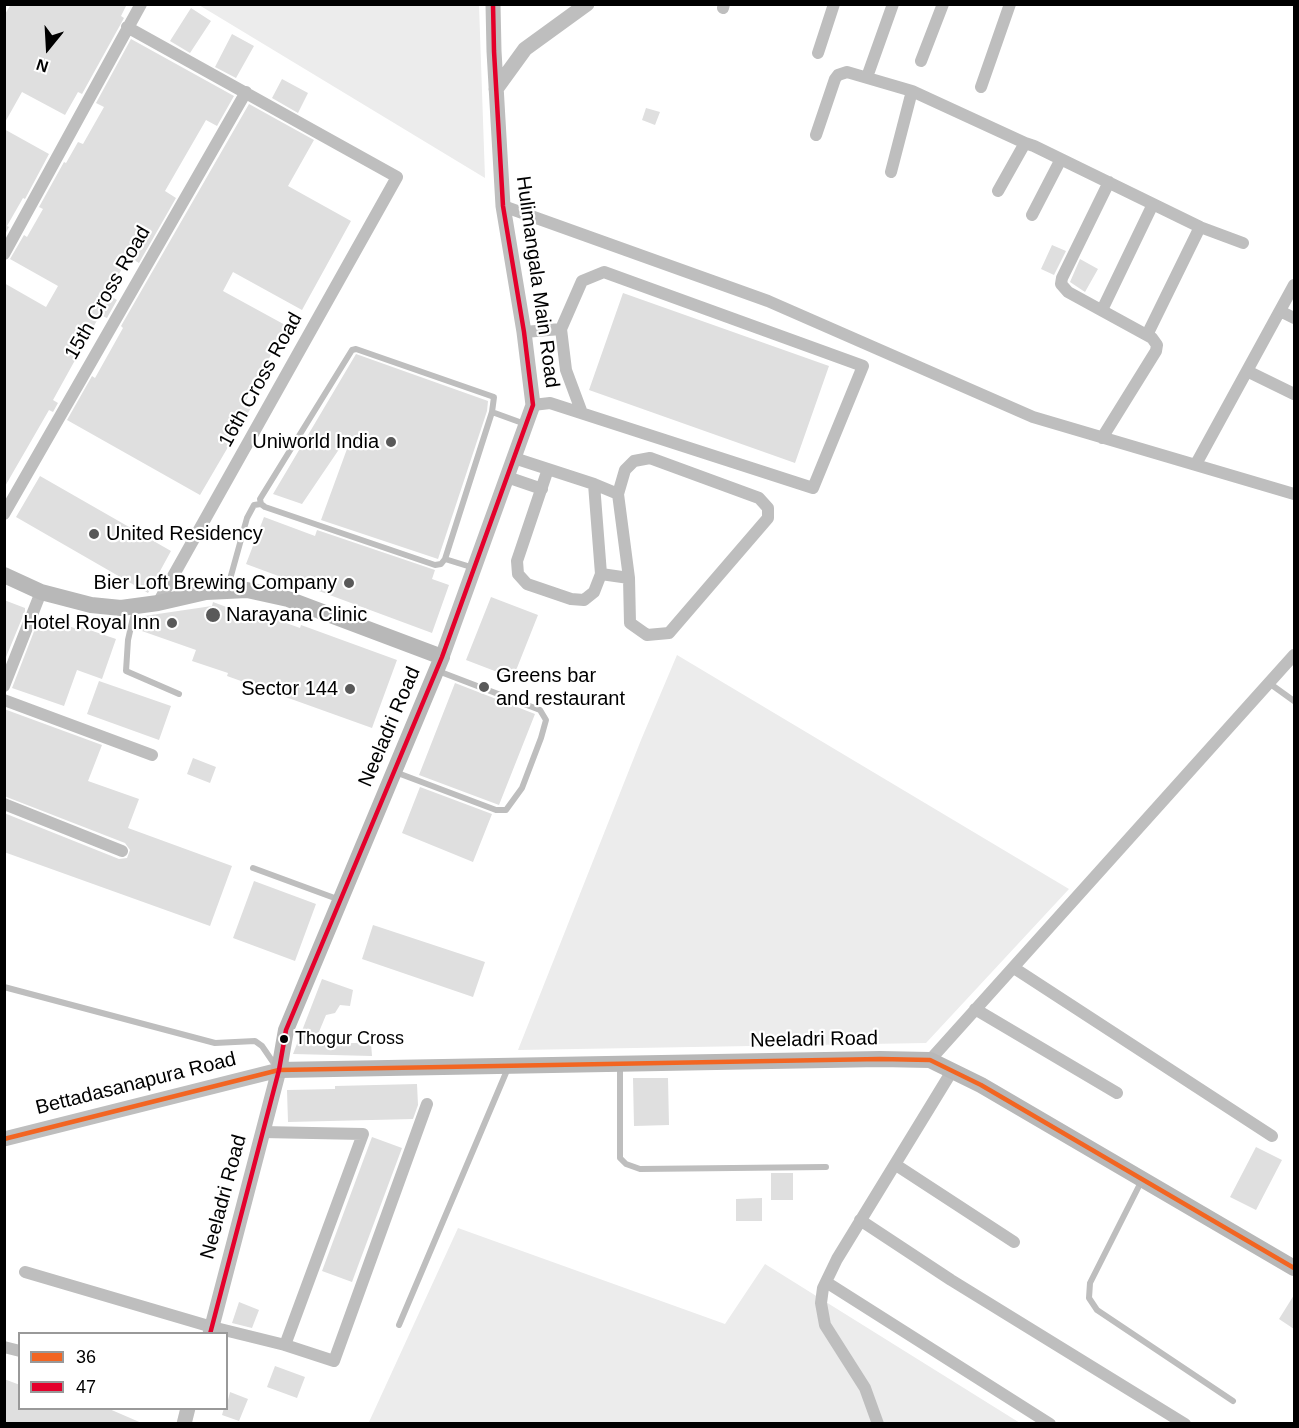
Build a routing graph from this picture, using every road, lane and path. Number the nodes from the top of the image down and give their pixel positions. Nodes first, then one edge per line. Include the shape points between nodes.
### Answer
1 (141, 4) edge
2 (493, 4) edge
3 (587, 4) edge
4 (834, 4) edge
5 (893, 4) edge
6 (944, 4) edge
7 (1010, 4) edge
8 (127, 27) junction
9 (818, 53) dead end
10 (921, 61) dead end
11 (867, 77) junction
12 (981, 87) dead end
13 (496, 89) junction
14 (912, 91) junction
15 (246, 92) junction
16 (816, 135) dead end
17 (1025, 143) junction
18 (1061, 159) junction
19 (891, 172) dead end
20 (1109, 182) junction
21 (998, 191) dead end
22 (1153, 204) junction
23 (503, 206) junction
24 (1032, 215) dead end
25 (1200, 228) junction
26 (1242, 243) dead end
27 (4, 254) edge
28 (1294, 285) edge
29 (1102, 310) junction
30 (1280, 311) junction
31 (1294, 318) edge
32 (561, 330) junction
33 (524, 332) junction
34 (1147, 335) junction
35 (1247, 371) junction
36 (1294, 394) edge
37 (533, 405) junction
38 (492, 412) junction
39 (582, 413) junction
40 (526, 425) junction
41 (1102, 438) junction
42 (514, 458) junction
43 (1196, 464) junction
44 (548, 469) junction
45 (507, 477) junction
46 (594, 484) junction
47 (542, 489) junction
48 (618, 494) junction
49 (1294, 494) edge
50 (261, 504) junction
51 (4, 514) edge
52 (445, 559) junction
53 (474, 568) junction
54 (601, 574) junction
55 (4, 575) edge
56 (629, 578) junction
57 (227, 591) junction
58 (40, 592) junction
59 (158, 603) junction
60 (136, 606) junction
61 (1294, 655) edge
62 (439, 664) junction
63 (1269, 683) junction
64 (4, 686) edge
65 (179, 694) dead end
66 (4, 700) edge
67 (1294, 701) edge
68 (152, 755) dead end
69 (395, 772) junction
70 (4, 804) edge
71 (122, 851) dead end
72 (253, 868) dead end
73 (340, 901) junction
74 (1014, 968) junction
75 (4, 987) edge
76 (975, 1010) junction
77 (930, 1060) junction
78 (620, 1065) junction
79 (508, 1067) junction
80 (279, 1070) junction
81 (952, 1071) junction
82 (1117, 1093) dead end
83 (427, 1104) dead end
84 (262, 1132) junction
85 (1272, 1136) dead end
86 (4, 1139) edge
87 (896, 1164) junction
88 (826, 1167) dead end
89 (1142, 1179) junction
90 (860, 1220) junction
91 (1014, 1242) dead end
92 (1294, 1268) edge
93 (25, 1272) dead end
94 (826, 1281) junction
95 (399, 1325) dead end
96 (211, 1330) edge
97 (228, 1333) edge
98 (285, 1345) junction
99 (1233, 1401) dead end
100 (878, 1424) edge
101 (1050, 1424) edge
102 (1185, 1424) edge

1 - 8 street
2 - 13 street, Hulimangala Main Road
3 - 13 street via 525,49
4 - 9 street
5 - 11 street
6 - 10 street
7 - 12 street
8 - 15 street
8 - 27 street
11 - 14 street
11 - 16 street via 852,72 838,75
13 - 23 street, Hulimangala Main Road
14 - 17 street
14 - 19 street
15 - 51 street, 15th Cross Road
15 - 59 street, 16th Cross Road via 397,177
17 - 18 street
17 - 21 street
18 - 20 street
18 - 24 street
20 - 22 street
20 - 29 street via 1061,284
22 - 25 street
22 - 29 street
23 - 33 street, Hulimangala Main Road
23 - 41 street via 768,301 1033,417
25 - 26 street
25 - 34 street
28 - 30 street
29 - 34 street
30 - 31 street
30 - 35 street
32 - 33 street
32 - 39 street via 566,370
32 - 39 street via 582,281 604,272 863,366 813,488
33 - 37 street, Hulimangala Main Road
34 - 41 street via 1155,341 1156,351
35 - 36 street
35 - 43 street
37 - 39 street via 550,403
37 - 40 street, Hulimangala Main Road
38 - 40 lane
38 - 50 lane via 495,402 490,394 352,350 260,499
38 - 52 lane
40 - 42 street, Hulimangala Main Road
41 - 43 street
42 - 44 street
42 - 45 street, Hulimangala Main Road
43 - 49 street
44 - 46 street
44 - 47 street
45 - 47 street
45 - 53 street, Hulimangala Main Road
46 - 48 street
46 - 54 street
47 - 54 street via 518,561 518,574 527,584 584,600 594,592
48 - 56 street
48 - 56 street via 625,470 634,461 650,458 759,498 768,508 768,518 669,633 647,635 630,622
50 - 52 lane via 435,565
50 - 57 lane via 254,505 247,518
52 - 53 lane
53 - 62 street, Hulimangala Main Road
54 - 56 street
55 - 58 main road, Neeladri Road
57 - 59 main road, Neeladri Road via 206,591
57 - 62 main road, Neeladri Road via 247,590 288,599
58 - 60 main road, Neeladri Road via 91,605
58 - 64 street
59 - 60 main road, Neeladri Road
60 - 65 lane via 126,671
61 - 63 street
62 - 69 main road, Neeladri Road
62 - 69 lane via 540,710 546,720 542,738 522,788 506,810 496,810
63 - 67 lane
63 - 74 street
66 - 68 street
69 - 73 main road, Neeladri Road
70 - 71 street
72 - 73 lane
73 - 80 main road, Neeladri Road via 286,1030
74 - 76 street
74 - 85 street
75 - 80 lane via 215,1043 255,1041
76 - 77 street
76 - 82 street
77 - 78 main road, Neeladri Road
77 - 81 main road, Neeladri Road
78 - 79 main road, Neeladri Road
78 - 88 lane via 620,1158 626,1164 640,1169
79 - 80 main road, Neeladri Road
79 - 95 lane
80 - 84 street, Neeladri Road
80 - 86 street, Bettadasanapura Road
81 - 87 street
81 - 89 main road, Neeladri Road
83 - 98 street via 334,1361
84 - 96 street, Neeladri Road
84 - 98 street via 363,1134
87 - 90 street
87 - 91 street
89 - 92 main road, Neeladri Road
89 - 99 lane via 1090,1283 1089,1298 1098,1310
90 - 94 street
90 - 102 street
93 - 96 street
94 - 100 street via 821,1303 825,1325 865,1388
94 - 101 street
97 - 98 street

